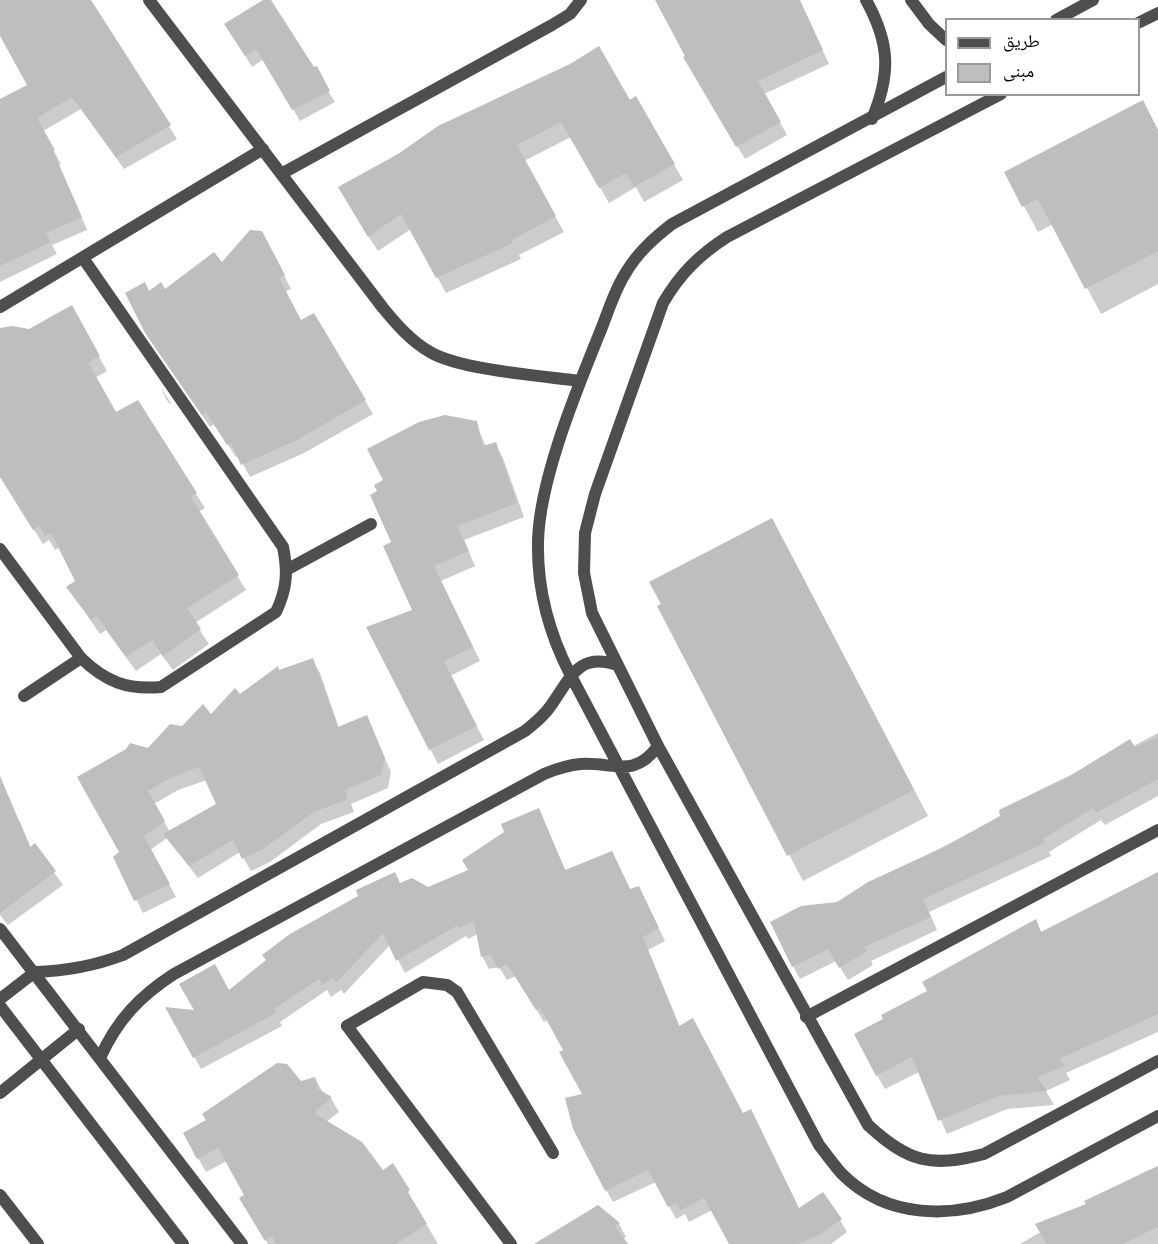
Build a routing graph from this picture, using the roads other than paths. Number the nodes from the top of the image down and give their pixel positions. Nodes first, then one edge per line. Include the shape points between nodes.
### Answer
1 (150, 0) edge
2 (581, 0) edge
3 (866, 0) edge
4 (911, 0) edge
5 (1093, 0) edge
6 (1158, 13) edge
7 (1060, 18) edge
8 (1140, 22) edge
9 (945, 39) edge
10 (945, 78) edge
11 (997, 96) edge
12 (872, 118) junction
13 (262, 149) junction
14 (281, 174) junction
15 (83, 258) junction
16 (0, 308) edge
17 (580, 381) junction
18 (371, 524) dead end
19 (0, 549) edge
20 (288, 569) junction
21 (81, 658) junction
22 (617, 665) junction
23 (570, 674) junction
24 (24, 696) dead end
25 (658, 746) junction
26 (619, 767) junction
27 (1158, 830) edge
28 (0, 929) edge
29 (35, 972) junction
30 (0, 999) edge
31 (0, 1006) edge
32 (807, 1017) junction
33 (79, 1029) junction
34 (100, 1058) junction
35 (42, 1059) junction
36 (1158, 1061) edge
37 (0, 1094) edge
38 (1158, 1116) edge
39 (553, 1153) dead end
40 (0, 1195) edge
41 (38, 1244) edge
42 (183, 1244) edge
43 (242, 1244) edge
44 (511, 1244) edge

1 - 13 street
2 - 14 street via 570,14 552,25
3 - 12 street via 879,22 886,68 883,93
4 - 9 street
5 - 7 street
6 - 8 street
10 - 12 street
11 - 22 street via 727,237 700,254 679,276 652,332 585,533 584,573 592,613
12 - 17 street via 672,224 651,241 616,291
13 - 14 street
13 - 15 street
14 - 17 street via 382,308 413,341 453,362
15 - 16 street
15 - 20 street via 271,528 283,548
17 - 23 street via 540,513 538,542 538,568 547,618 556,648
18 - 20 street
19 - 21 street
20 - 21 street via 285,592 276,612 161,687 117,685 97,674
21 - 24 street
22 - 23 street via 585,663
22 - 25 street
23 - 26 street
23 - 29 street via 545,713 511,740 123,955 95,966
25 - 26 street via 641,763
25 - 32 street
26 - 34 street via 581,764 544,774 174,974 141,997 124,1015
26 - 38 street via 819,1145 843,1175 875,1198 912,1210 951,1213 982,1207
27 - 32 street
28 - 29 street
29 - 30 street
29 - 33 street
31 - 35 street
32 - 36 street via 868,1125 891,1146 921,1159 953,1162 984,1154
33 - 34 street
33 - 35 street
34 - 43 street
35 - 37 street
35 - 42 street
39 - 44 street via 458,992 447,985 423,982 347,1026
40 - 41 street

